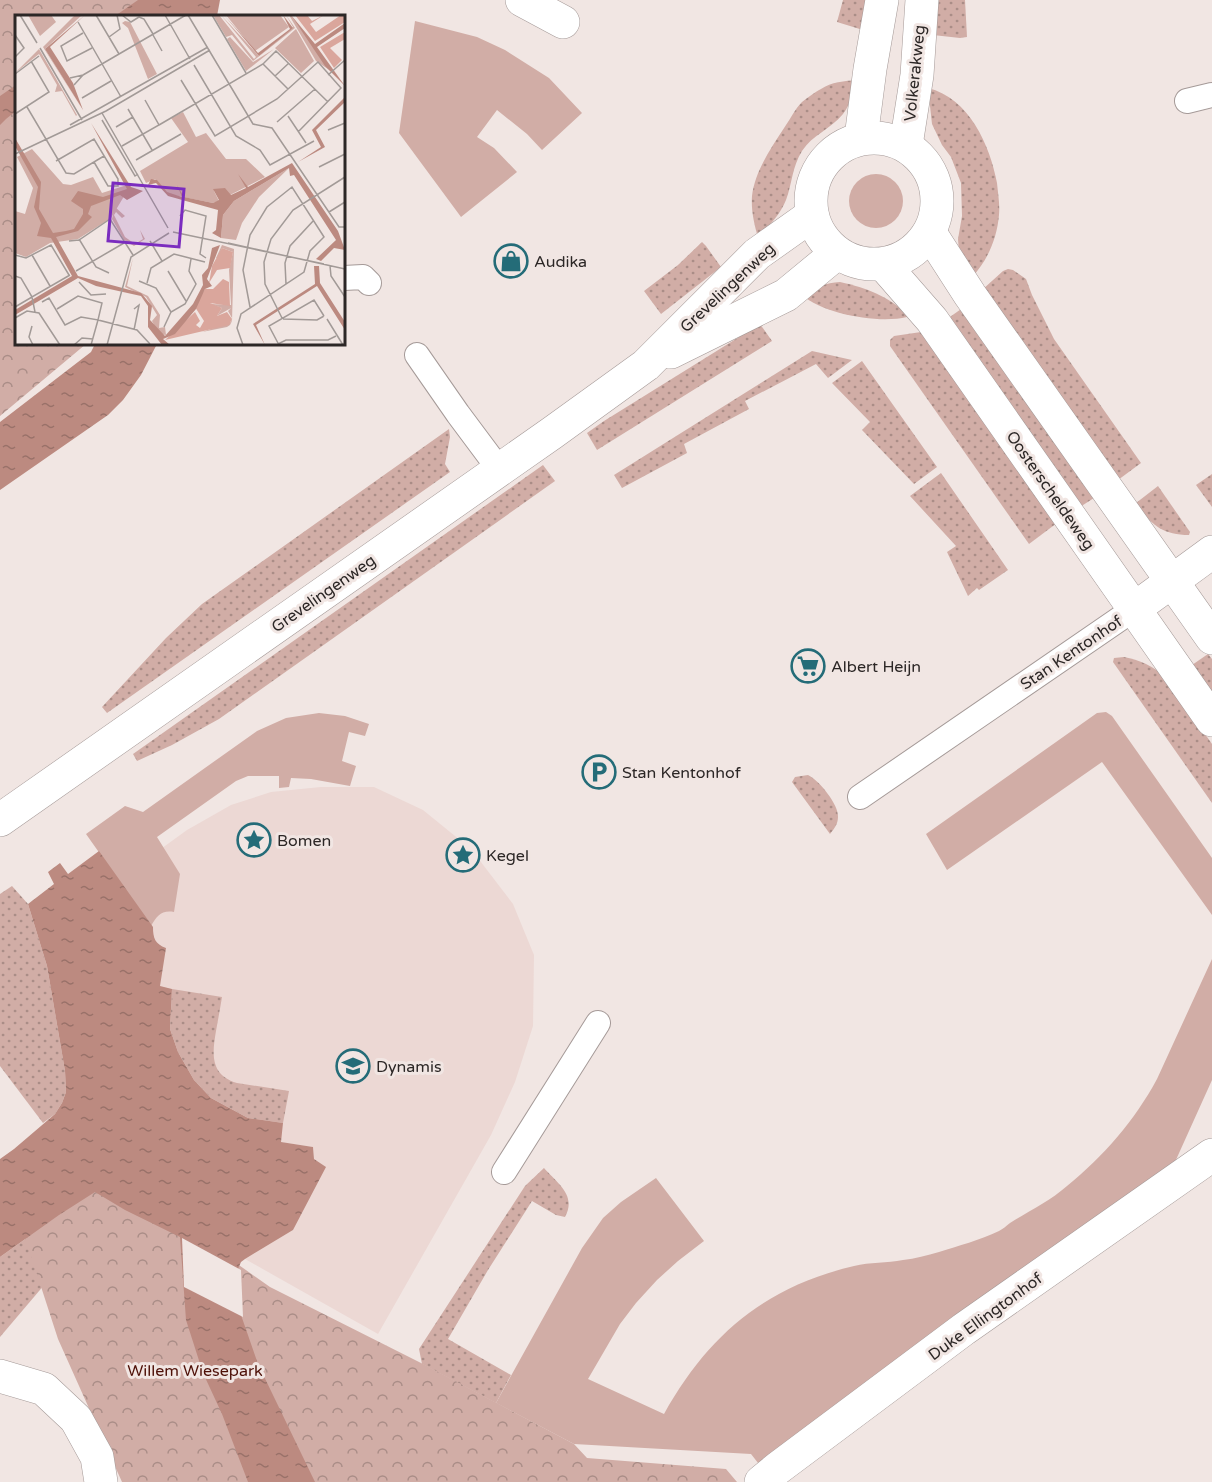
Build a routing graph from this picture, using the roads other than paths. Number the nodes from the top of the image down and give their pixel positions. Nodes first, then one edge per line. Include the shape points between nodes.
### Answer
1 (522, 0) edge
2 (882, 0) edge
3 (922, 0) edge
4 (563, 22) dead end
5 (1212, 95) edge
6 (1187, 101) dead end
7 (861, 138) junction
8 (906, 145) junction
9 (812, 215) junction
10 (930, 233) junction
11 (837, 253) junction
12 (884, 265) junction
13 (345, 278) edge
14 (369, 283) dead end
15 (417, 355) dead end
16 (646, 365) junction
17 (499, 469) junction
18 (1212, 552) edge
19 (1173, 582) junction
20 (1134, 609) junction
21 (1212, 638) edge
22 (1212, 720) edge
23 (860, 797) dead end
24 (0, 820) edge
25 (598, 1023) dead end
26 (1212, 1155) edge
27 (504, 1172) dead end
28 (0, 1376) edge
29 (101, 1482) edge
30 (761, 1482) edge

1 - 4 street
2 - 7 street
3 - 8 street, Volkerakweg via 917,75
5 - 6 lane
7 - 8 street via 884,137
7 - 9 street via 838,148 821,166 811,190
8 - 10 street via 930,168 939,201
9 - 11 street via 821,236
9 - 16 street, Grevelingenweg via 757,254
10 - 12 street via 911,254
10 - 19 street
11 - 12 street via 860,264
11 - 16 street, Grevelingenweg via 786,295
12 - 20 street, Oosterscheldeweg via 932,320
13 - 14 lane via 363,277
15 - 17 lane
16 - 17 street, Grevelingenweg
17 - 24 street, Grevelingenweg
18 - 19 street
19 - 20 street
19 - 21 street
20 - 22 street, Oosterscheldeweg
20 - 23 lane, Stan Kentonhof
25 - 27 lane
26 - 30 street, Duke Ellingtonhof via 964,1329
28 - 29 street via 44,1389 76,1419 97,1457

